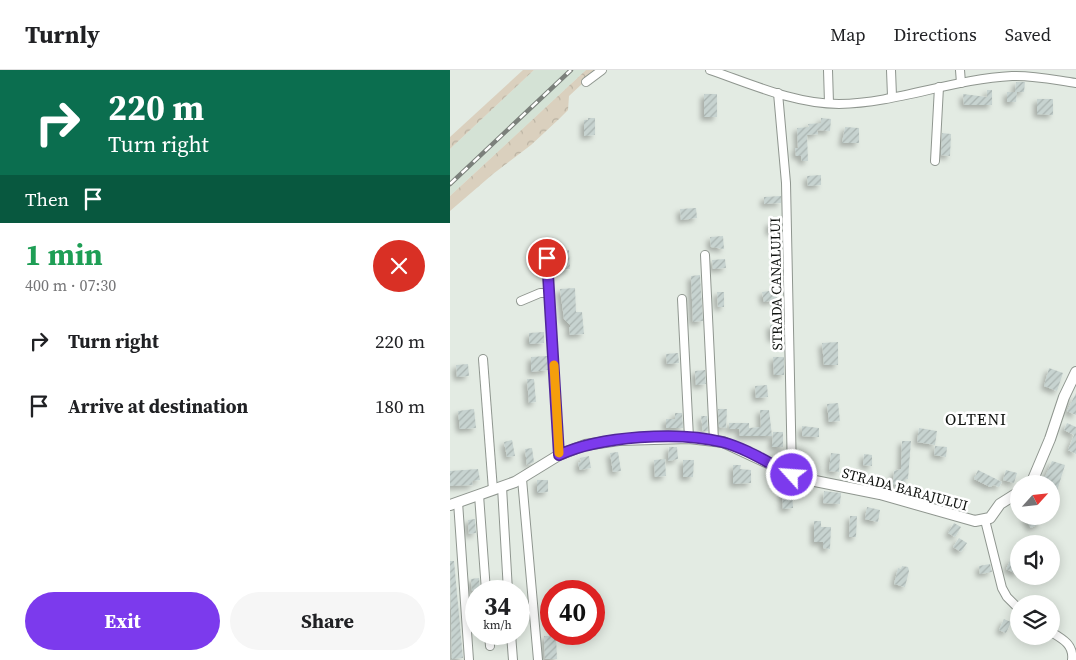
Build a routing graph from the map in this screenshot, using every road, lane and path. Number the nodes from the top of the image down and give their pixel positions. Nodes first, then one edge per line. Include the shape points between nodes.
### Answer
1 (602, 70) edge
2 (710, 70) edge
3 (828, 70) edge
4 (891, 70) edge
5 (960, 70) edge
6 (1011, 73) edge
7 (586, 82) dead end
8 (961, 83) junction
9 (1076, 83) edge
10 (939, 87) junction
11 (778, 93) junction
12 (892, 96) junction
13 (829, 104) junction
14 (935, 160) dead end
15 (705, 255) dead end
16 (547, 258) dead end
17 (549, 293) junction
18 (682, 299) dead end
19 (521, 300) dead end
20 (482, 359) dead end
21 (1076, 372) edge
22 (689, 438) junction
23 (714, 441) junction
24 (559, 455) junction
25 (792, 475) junction
26 (1035, 475) edge
27 (522, 479) junction
28 (498, 489) junction
29 (479, 495) junction
30 (1010, 498) edge
31 (454, 504) edge
32 (986, 520) junction
33 (485, 580) edge
34 (507, 580) edge
35 (1010, 601) edge
36 (1060, 638) edge
37 (512, 645) edge
38 (469, 660) edge
39 (513, 660) edge
40 (538, 660) edge
41 (1072, 660) edge

1 - 7 street
2 - 11 street
3 - 13 street
4 - 12 street
5 - 8 street
6 - 8 street
6 - 9 street
8 - 10 street
10 - 12 street
10 - 14 street
11 - 13 street
11 - 25 street, STRADA CANALULUI via 786,192
12 - 13 street
15 - 23 street
16 - 17 street
17 - 19 street
17 - 24 street
18 - 22 street
20 - 28 street
21 - 26 street
22 - 23 street, STRADA BARAJULUI
22 - 24 street, STRADA BARAJULUI via 603,441
23 - 25 street, STRADA BARAJULUI via 733,446
24 - 27 street, STRADA BARAJULUI
25 - 32 street, STRADA BARAJULUI via 880,494 969,520
27 - 28 street, STRADA BARAJULUI
27 - 40 street
28 - 29 street, STRADA BARAJULUI
28 - 34 street
29 - 31 street, STRADA BARAJULUI
29 - 33 street
30 - 32 street
31 - 38 street
32 - 35 street via 1002,588
36 - 41 street via 1071,648
37 - 39 street

